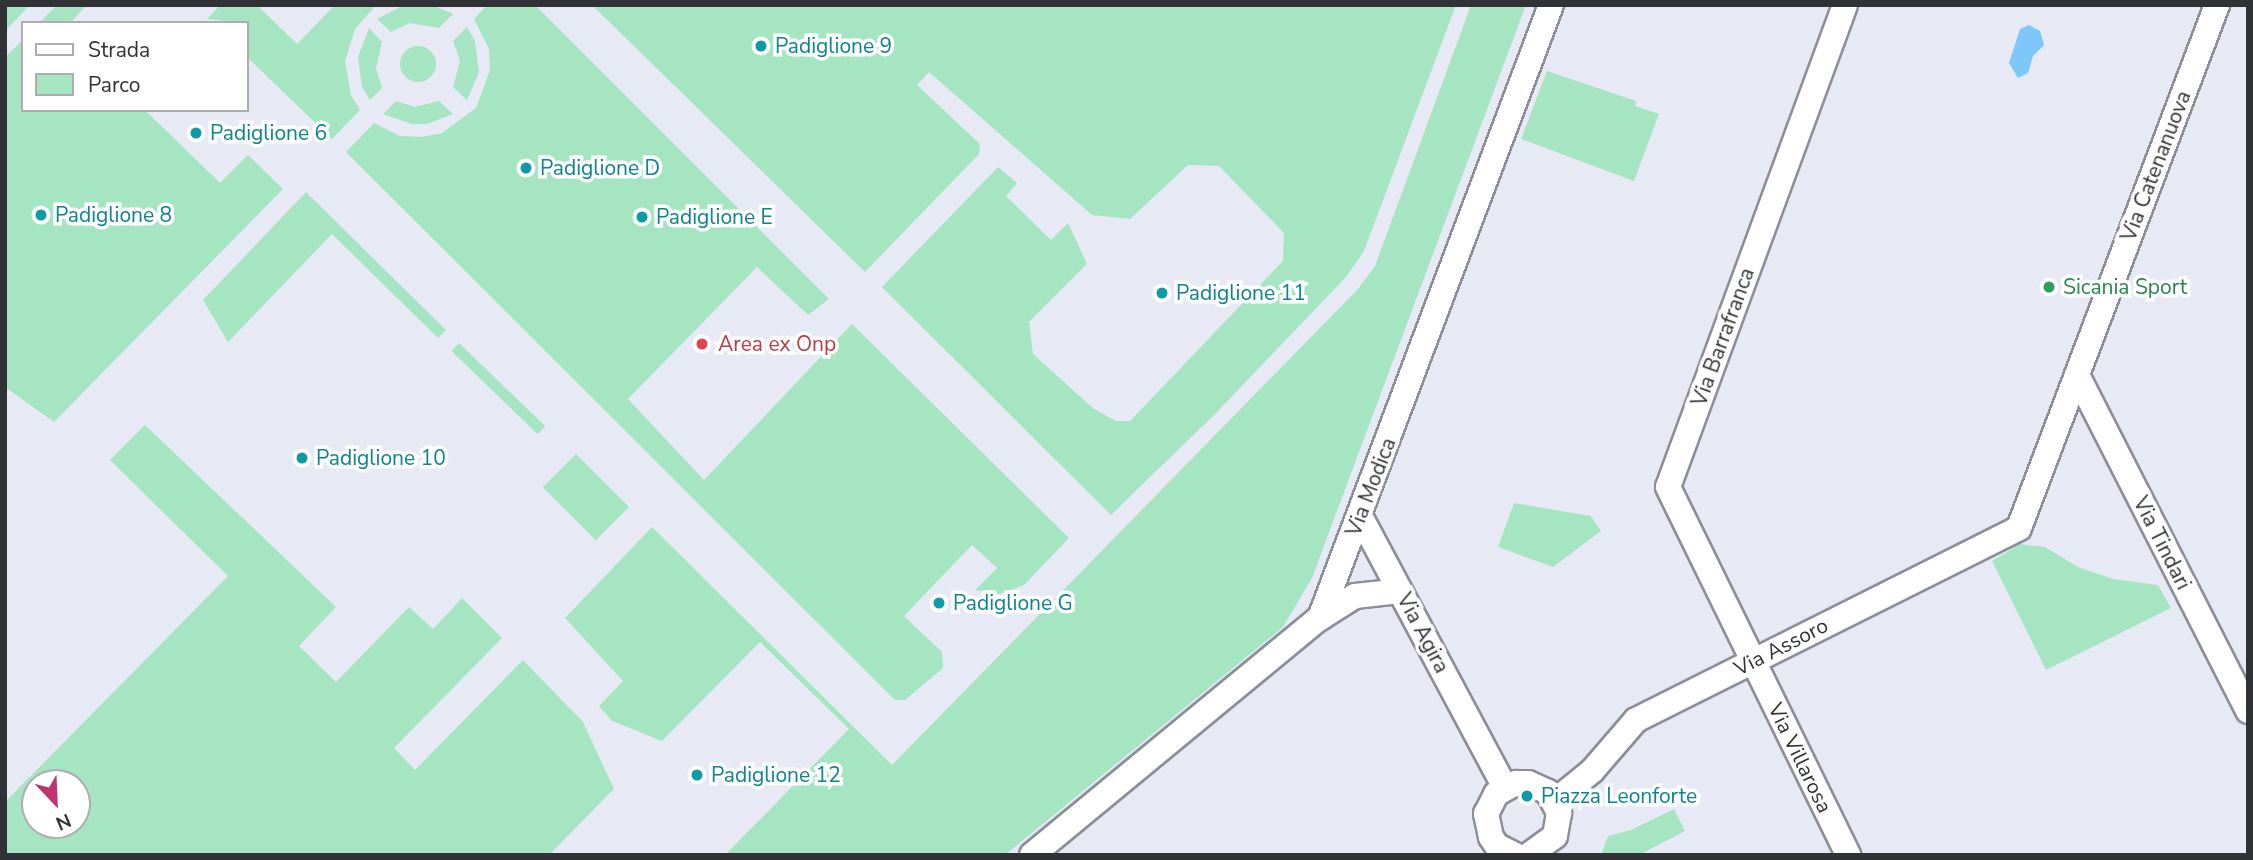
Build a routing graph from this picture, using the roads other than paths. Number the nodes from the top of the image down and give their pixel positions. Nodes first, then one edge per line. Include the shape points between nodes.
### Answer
1 (1551, 5) edge
2 (1846, 5) edge
3 (2217, 5) edge
4 (2077, 375) junction
5 (1360, 516) junction
6 (1986, 544) joint
7 (1400, 591) junction
8 (1320, 618) junction
9 (1752, 662) junction
10 (2248, 711) edge
11 (1505, 787) junction
12 (1555, 801) junction
13 (1517, 853) edge
14 (1032, 855) edge
15 (1847, 855) edge

1 - 5 street, Via Modica
2 - 9 street, Via Barrafranca via 1668,487
3 - 4 street, Via Catenanuova
4 - 6 street, Via Catenanuova via 2018,528
4 - 10 street, Via Tindari
5 - 7 street, Via Agira
5 - 8 street, Via Modica
6 - 9 street, Via Assoro
7 - 8 street via 1355,596
7 - 11 street, Via Agira
8 - 14 street, Via Modica
9 - 12 street, Via Assoro via 1636,720 1592,771
9 - 15 street, Via Villarosa
11 - 12 street via 1516,783 1539,786
11 - 13 street via 1486,814 1486,826
12 - 13 street via 1559,825 1547,846

